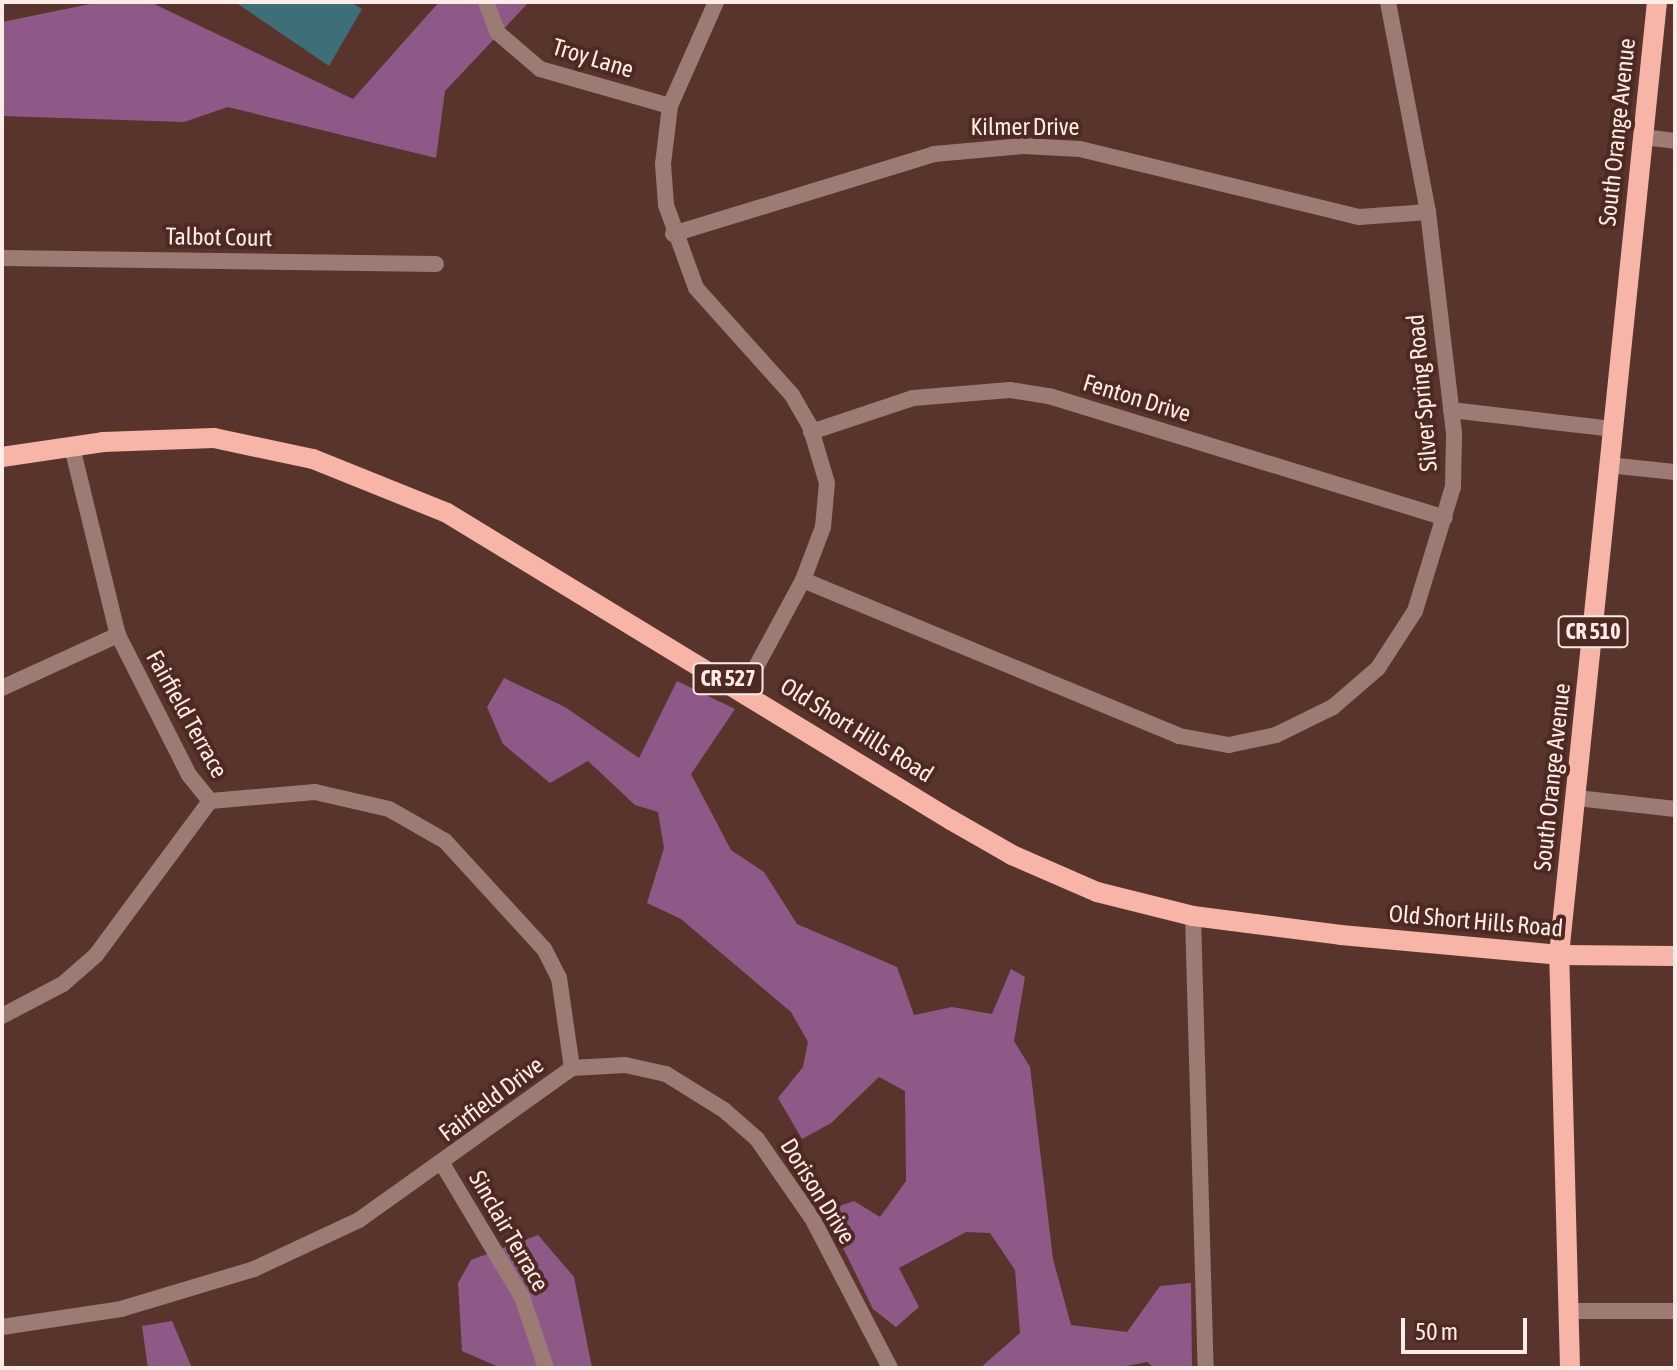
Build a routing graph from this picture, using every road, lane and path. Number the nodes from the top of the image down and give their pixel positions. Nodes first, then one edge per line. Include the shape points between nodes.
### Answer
1 (486, 2) edge
2 (716, 2) edge
3 (1388, 2) edge
4 (1657, 2) edge
5 (670, 106) junction
6 (1643, 137) junction
7 (1675, 141) edge
8 (1428, 212) junction
9 (673, 234) junction
10 (2, 258) edge
11 (436, 264) dead end
12 (1451, 410) junction
13 (1612, 429) junction
14 (811, 432) junction
15 (72, 447) junction
16 (2, 457) edge
17 (1608, 465) junction
18 (1675, 472) edge
19 (1445, 518) junction
20 (803, 580) junction
21 (118, 635) junction
22 (2, 688) edge
23 (744, 689) junction
24 (1577, 798) junction
25 (210, 801) junction
26 (1675, 809) edge
27 (1193, 916) junction
28 (1559, 955) junction
29 (1675, 956) edge
30 (2, 1016) edge
31 (572, 1068) junction
32 (443, 1165) junction
33 (1567, 1311) junction
34 (1675, 1311) edge
35 (2, 1327) edge
36 (546, 1368) edge
37 (890, 1368) edge
38 (1206, 1368) edge
39 (1570, 1368) edge

1 - 5 street, Troy Lane via 498,33 540,69
2 - 5 street
3 - 8 street, Silver Spring Road
4 - 6 main road, South Orange Avenue / CR 510
5 - 9 street via 663,164
6 - 7 street
6 - 13 main road, South Orange Avenue / CR 510
8 - 9 street, Kilmer Drive via 1359,217 1080,149 1023,146 934,154
8 - 12 street, Silver Spring Road
9 - 14 street via 696,288 792,395
10 - 11 street, Talbot Court
12 - 13 street
12 - 19 street, Silver Spring Road via 1453,487
13 - 17 main road, South Orange Avenue / CR 510
14 - 19 street, Fenton Drive via 913,398 1010,390 1049,396
14 - 20 street via 827,483 823,527
15 - 16 main road, Old Short Hills Road / CR 527
15 - 21 street, Fairfield Terrace
15 - 23 main road, Old Short Hills Road / CR 527 via 214,438 313,459 447,513
17 - 18 street
17 - 24 main road, South Orange Avenue / CR 510
19 - 20 street, Silver Spring Road via 1415,611 1378,668 1333,707 1276,735 1229,745 1179,736
20 - 23 street
21 - 22 street
21 - 25 street, Fairfield Terrace via 189,775
23 - 27 main road, Old Short Hills Road / CR 527 via 1012,855 1097,892
24 - 26 street
24 - 28 main road, South Orange Avenue / CR 510
25 - 30 street, Fairfield Terrace via 96,955 63,984
25 - 31 street, Fairfield Drive via 315,792 389,809 445,841 544,949 559,978
27 - 28 main road, Old Short Hills Road / CR 527
27 - 38 street
28 - 29 main road, Old Short Hills Road / CR 527
28 - 33 main road, South Orange Avenue / CR 510
31 - 32 street, Fairfield Drive
31 - 37 street, Dorison Drive via 625,1065 666,1074 724,1110 757,1139 812,1218
32 - 35 street, Fairfield Drive via 359,1220 226,1279 121,1309
32 - 36 street, Sinclair Terrace via 522,1297
33 - 34 street
33 - 39 main road, South Orange Avenue / CR 510

